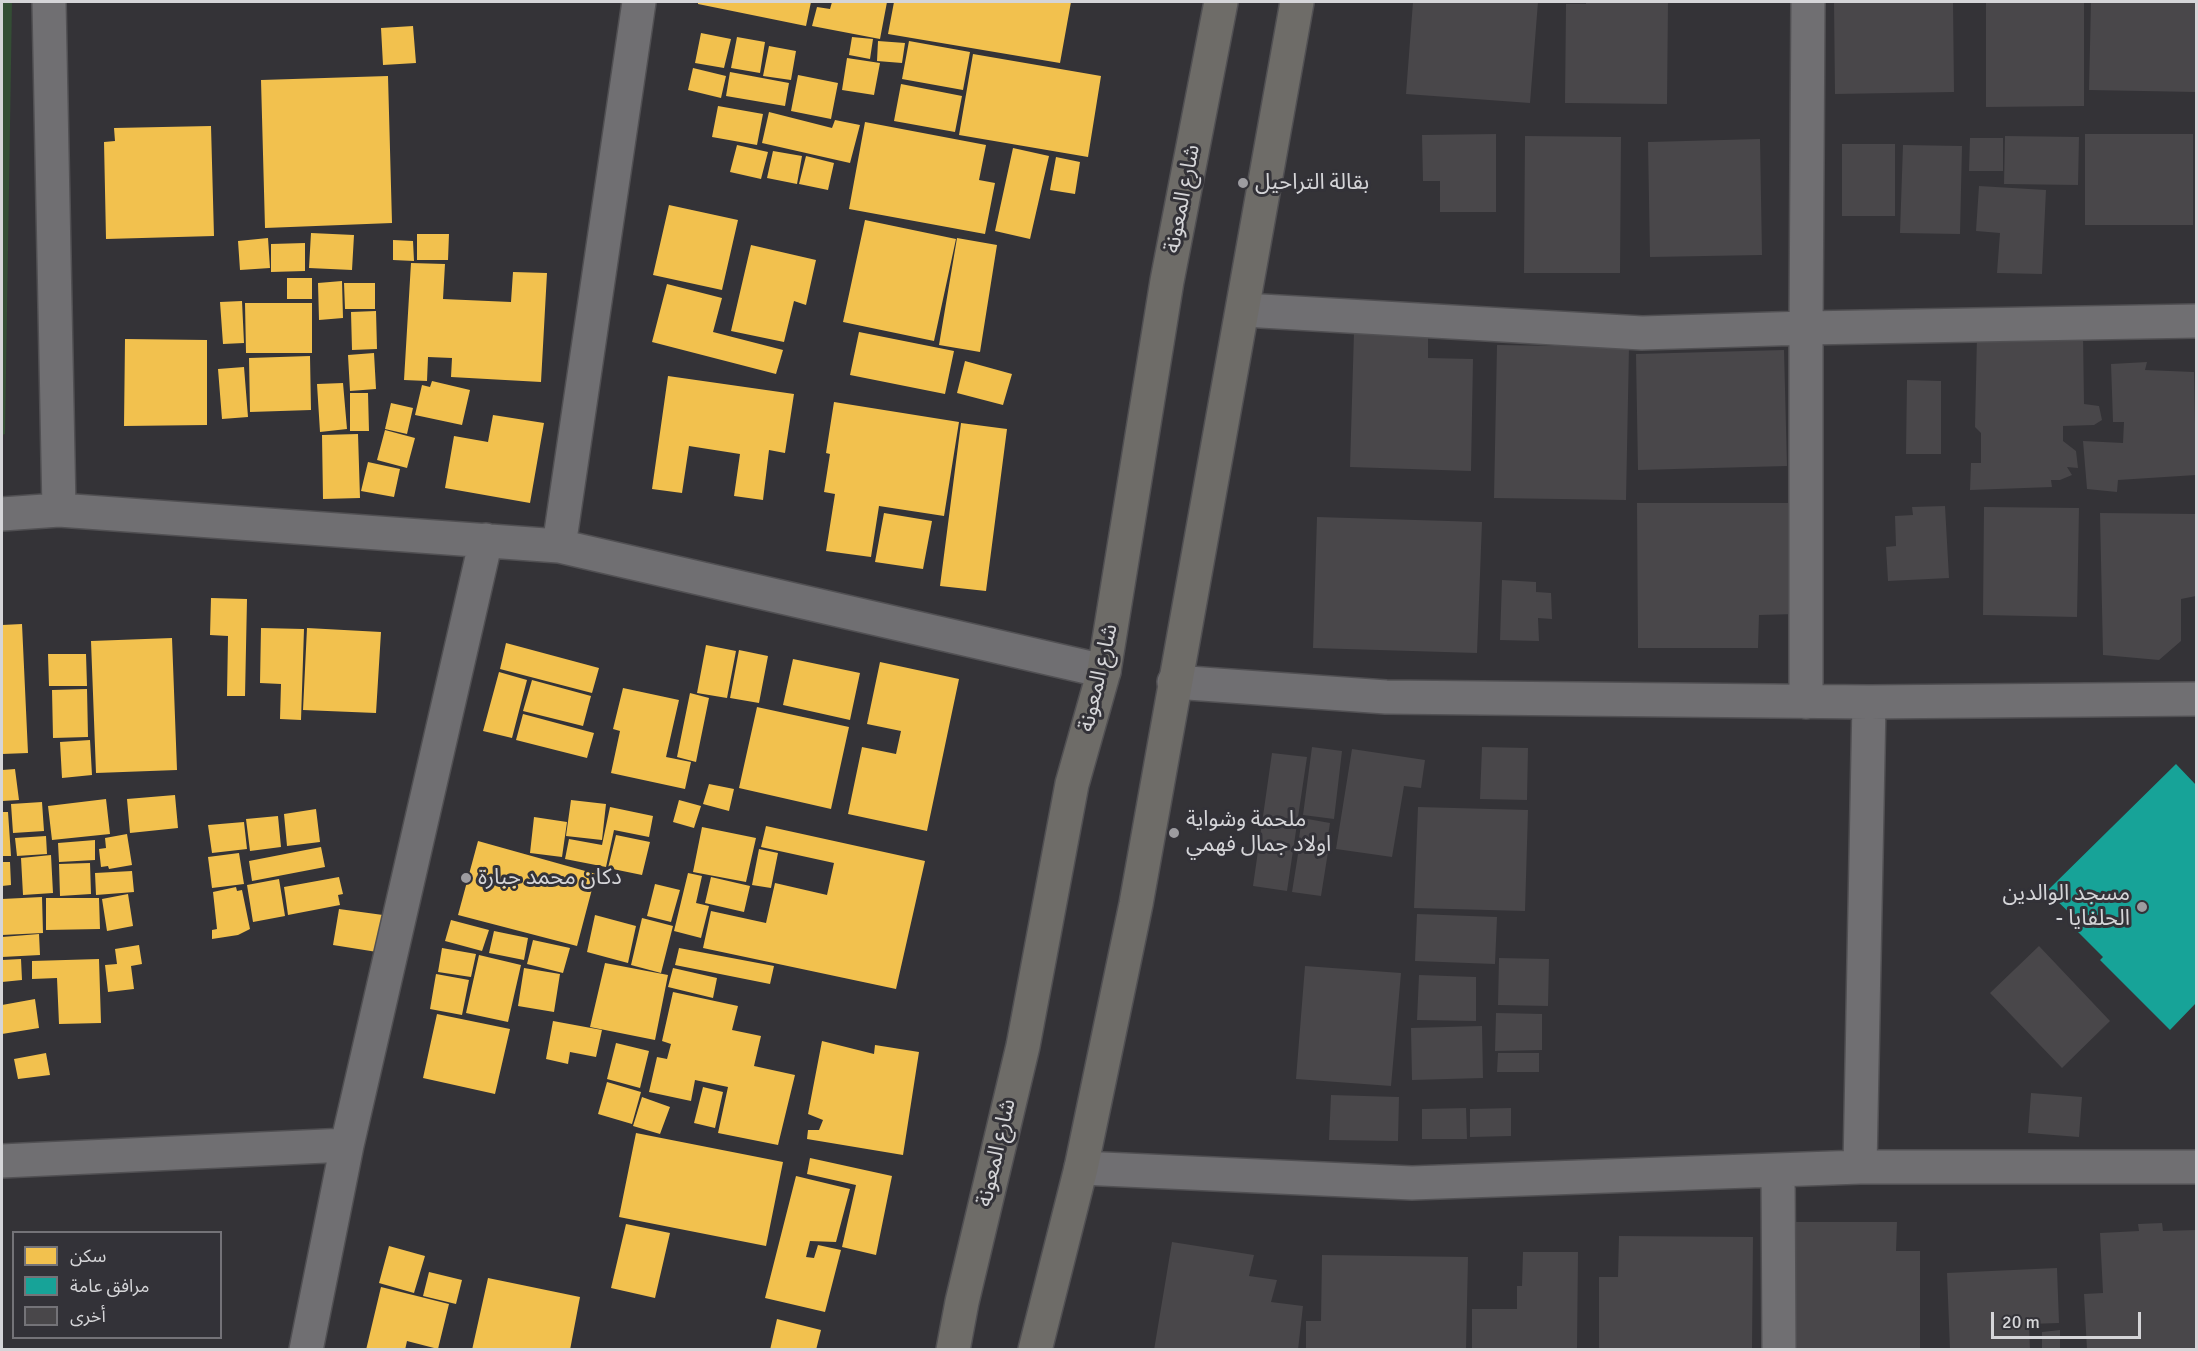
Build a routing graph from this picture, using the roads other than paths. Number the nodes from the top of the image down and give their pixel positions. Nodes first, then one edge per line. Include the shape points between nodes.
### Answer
1 (49, 2) edge
2 (639, 2) edge
3 (1221, 2) edge
4 (1297, 2) edge
5 (1808, 2) edge
6 (1244, 310) junction
7 (2196, 321) edge
8 (1806, 328) junction
9 (59, 510) junction
10 (2, 514) edge
11 (486, 540) junction
12 (559, 546) junction
13 (1104, 671) junction
14 (1174, 682) junction
15 (2196, 699) edge
16 (1806, 702) junction
17 (1869, 702) junction
18 (347, 1145) junction
19 (2, 1161) edge
20 (1860, 1167) junction
21 (2196, 1167) edge
22 (1081, 1168) junction
23 (1778, 1172) junction
24 (306, 1350) edge
25 (953, 1350) edge
26 (1035, 1350) edge
27 (1779, 1350) edge

1 - 9 street
2 - 12 street
3 - 13 highway, شارع المعونة via 1167,280
4 - 6 highway
5 - 8 street
6 - 8 street via 1642,333
6 - 14 highway
7 - 8 street
8 - 16 street
9 - 10 street
9 - 11 street
11 - 12 street
11 - 18 street
12 - 13 street
13 - 25 highway, شارع المعونة via 1072,784 1023,1046
14 - 16 street via 1386,697
14 - 22 highway via 1136,904
15 - 17 street
16 - 17 street
17 - 20 street
18 - 19 street
18 - 24 street
20 - 21 street
20 - 23 street
22 - 23 street via 1412,1183
22 - 26 highway
23 - 27 street

